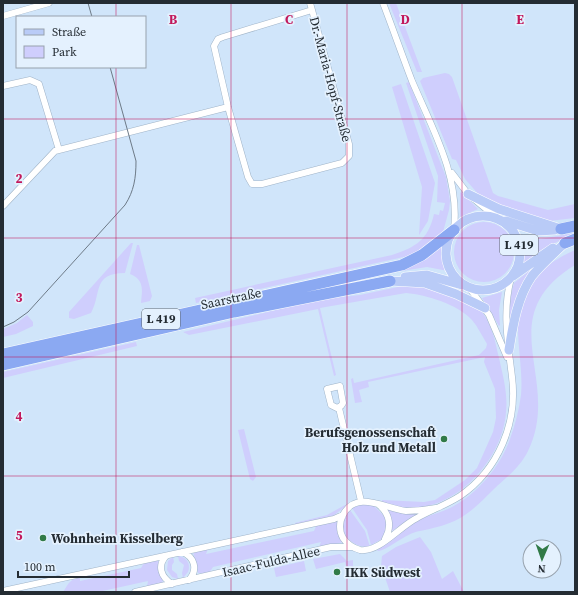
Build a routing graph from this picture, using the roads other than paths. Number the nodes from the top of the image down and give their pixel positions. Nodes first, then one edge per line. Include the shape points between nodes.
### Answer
1 (49, 3) edge
2 (310, 3) edge
3 (383, 3) edge
4 (312, 10) junction
5 (3, 16) edge
6 (3, 86) edge
7 (228, 107) junction
8 (59, 150) junction
9 (450, 170) junction
10 (468, 194) junction
11 (3, 206) edge
12 (498, 219) junction
13 (575, 226) edge
14 (454, 229) junction
15 (561, 229) junction
16 (570, 241) edge
17 (512, 278) junction
18 (390, 281) junction
19 (467, 286) junction
20 (485, 308) junction
21 (509, 350) junction
22 (3, 354) edge
23 (3, 364) edge
24 (510, 364) junction
25 (338, 408) dead end
26 (360, 502) junction
27 (376, 504) junction
28 (436, 508) junction
29 (343, 515) junction
30 (385, 539) junction
31 (353, 547) junction
32 (182, 552) junction
33 (166, 556) junction
34 (189, 580) junction
35 (172, 584) junction
36 (3, 591) edge
37 (135, 592) edge

1 - 5 street
2 - 4 street, Dr.-Maria-Hopf-Straße
3 - 9 street
4 - 7 street, Dr.-Maria-Hopf-Straße via 217,41 214,49
4 - 7 street, Dr.-Maria-Hopf-Straße via 349,144 350,152 345,160 262,184 252,184
6 - 8 street via 30,80 39,84
7 - 8 street
8 - 11 street via 52,152
9 - 10 street
9 - 14 street via 455,203
10 - 12 street via 478,205
10 - 15 main road via 499,209
12 - 14 main road, L 419 via 477,216 462,222
12 - 15 main road, L 419 via 538,231
12 - 17 main road, L 419 via 512,229 519,243 520,260
13 - 15 highway, L 419
14 - 19 main road via 447,246 448,264
14 - 22 highway, Saarstraße / L 419 via 422,255 402,265
16 - 17 main road, L 419 via 553,248
16 - 21 main road via 533,275 523,292
17 - 19 main road, L 419 via 490,289
17 - 21 street, Isaac-Fulda-Allee via 505,315
18 - 19 main road, Saarstraße / L 419 via 427,274
18 - 20 main road via 425,283
18 - 23 highway, Saarstraße / L 419 via 234,312
19 - 20 street, Isaac-Fulda-Allee
20 - 24 street, Isaac-Fulda-Allee
21 - 24 street, Isaac-Fulda-Allee
24 - 28 street, Isaac-Fulda-Allee via 512,406 501,448 479,480 459,496
25 - 26 street
26 - 27 street, Isaac-Fulda-Allee
26 - 29 street, Isaac-Fulda-Allee via 349,506
27 - 28 street, Isaac-Fulda-Allee via 406,511
27 - 30 street via 383,509 389,520 389,530
28 - 30 street, Isaac-Fulda-Allee
29 - 31 street via 341,532 345,541
29 - 32 street, Isaac-Fulda-Allee
30 - 31 street, Isaac-Fulda-Allee via 371,550
31 - 34 street, Isaac-Fulda-Allee via 331,547
32 - 33 street, Isaac-Fulda-Allee
32 - 34 street via 189,556 194,565
33 - 35 street via 162,563 162,571 165,579
33 - 36 street, Isaac-Fulda-Allee
34 - 35 street, Isaac-Fulda-Allee
35 - 37 street, Isaac-Fulda-Allee

